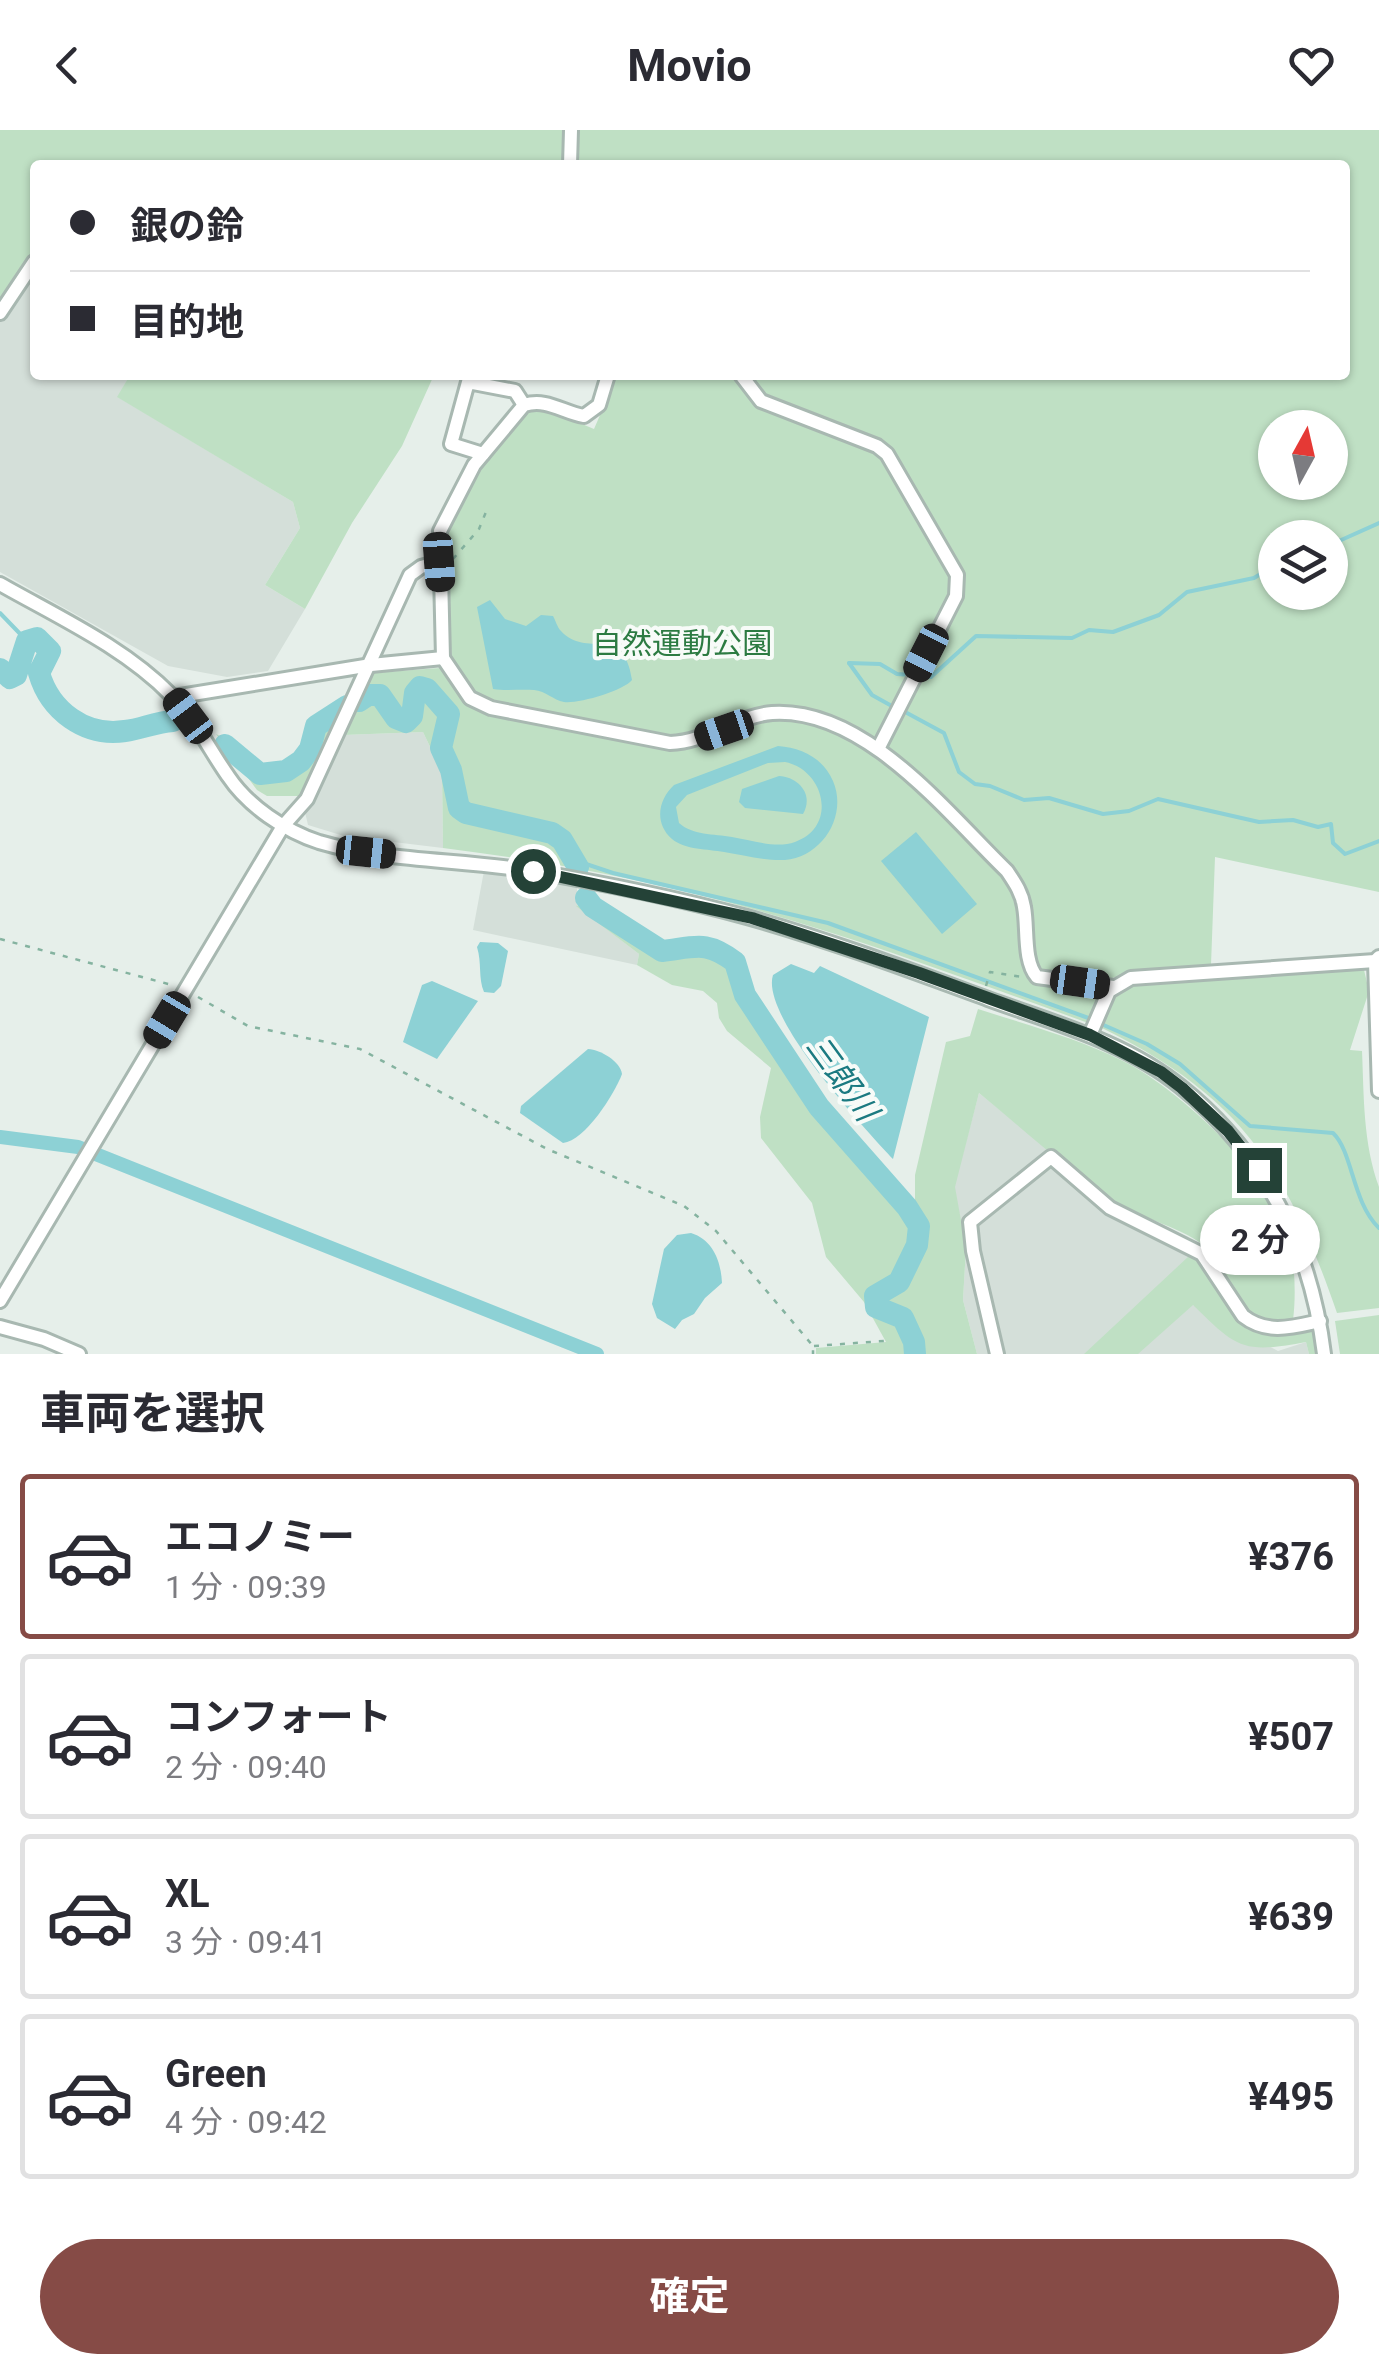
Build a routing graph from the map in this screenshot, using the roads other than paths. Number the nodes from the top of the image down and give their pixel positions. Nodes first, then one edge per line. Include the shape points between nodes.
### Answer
1 (571, 130) edge
2 (570, 160) edge
3 (30, 268) edge
4 (0, 313) edge
5 (607, 380) edge
6 (745, 380) edge
7 (524, 405) junction
8 (483, 454) junction
9 (439, 562) junction
10 (0, 584) edge
11 (443, 658) junction
12 (371, 665) junction
13 (174, 698) junction
14 (878, 749) junction
15 (284, 826) junction
16 (1377, 959) edge
17 (1113, 987) junction
18 (1095, 1024) junction
19 (1379, 1092) edge
20 (0, 1301) edge
21 (1320, 1322) junction
22 (0, 1327) edge
23 (78, 1354) edge
24 (996, 1354) edge
25 (1324, 1354) edge

1 - 2 street
3 - 4 street
5 - 7 street via 600,405 584,416 548,403
6 - 14 street via 761,401 887,454 956,575 956,596
7 - 8 street
7 - 8 street via 514,391 468,382 451,444
8 - 9 street via 440,532
9 - 11 street
9 - 12 street via 410,575
10 - 13 street via 112,649
11 - 12 street
11 - 14 street via 470,698 490,708 670,743 778,713 835,724
12 - 13 street
12 - 15 street via 307,799
13 - 15 street via 230,780
14 - 17 street via 1007,871 1024,906 1035,975
15 - 18 street via 366,852 533,871 706,906
15 - 20 street
16 - 17 street via 1131,978
16 - 19 street
17 - 18 street
18 - 21 street via 1204,1107 1239,1144 1281,1205
21 - 24 street via 1276,1329 1252,1322 1202,1254 1110,1208 1051,1157 970,1222
21 - 25 street
22 - 23 street

